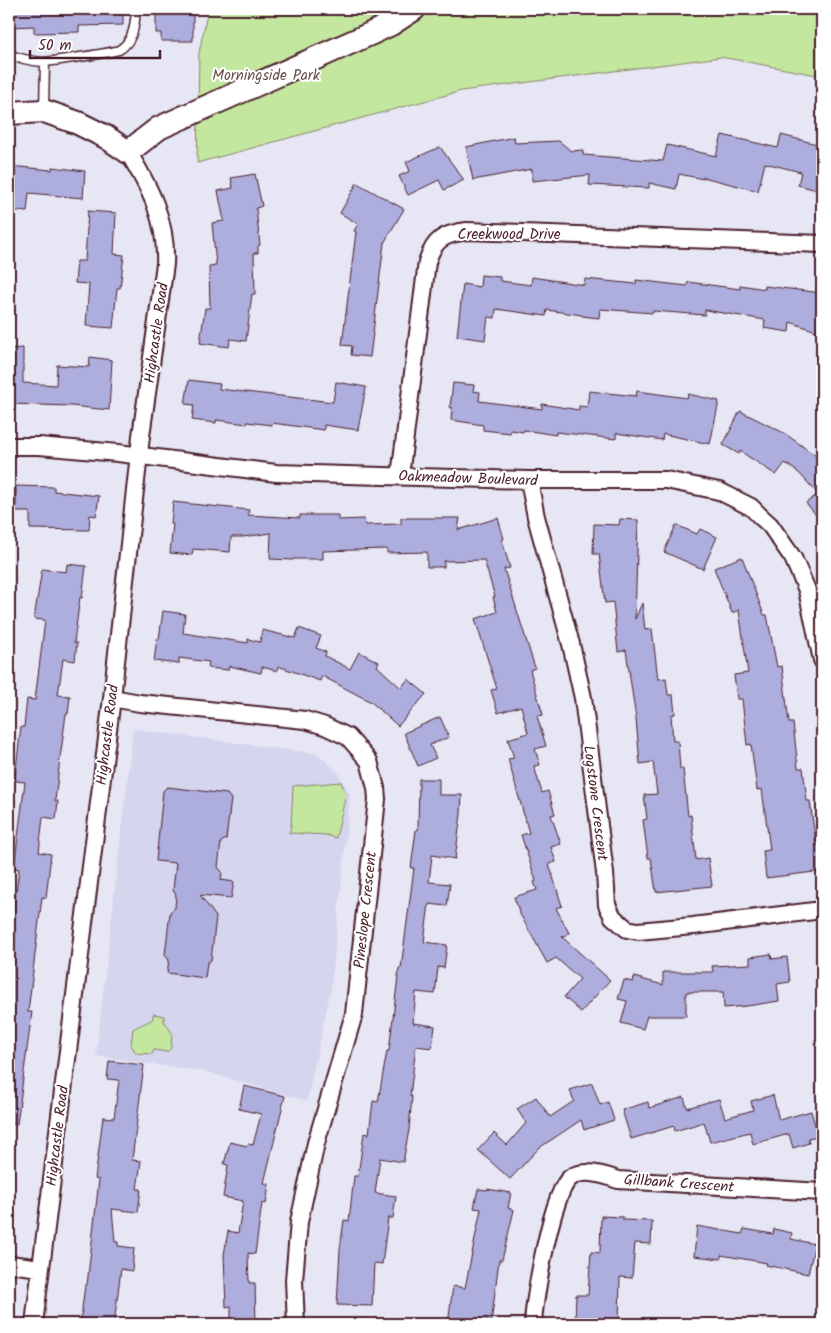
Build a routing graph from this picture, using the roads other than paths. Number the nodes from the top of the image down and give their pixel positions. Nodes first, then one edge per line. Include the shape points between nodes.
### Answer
1 (136, 9) edge
2 (414, 9) edge
3 (9, 54) edge
4 (45, 62) junction
5 (44, 111) junction
6 (9, 113) edge
7 (128, 152) junction
8 (822, 244) edge
9 (9, 446) edge
10 (139, 456) junction
11 (400, 476) junction
12 (529, 480) junction
13 (822, 660) edge
14 (112, 698) junction
15 (822, 910) edge
16 (822, 1192) edge
17 (9, 1264) edge
18 (41, 1268) junction
19 (34, 1324) edge
20 (296, 1324) edge
21 (533, 1324) edge

1 - 4 lane via 134,30 118,50
2 - 7 street via 370,34 159,128
3 - 4 lane
4 - 5 lane
5 - 6 street
5 - 7 street via 78,123
7 - 10 street, Highcastle Road via 149,187 165,238 163,283
8 - 11 street, Creekwood Drive via 467,231 443,237 432,247 428,262
9 - 10 street, Oakmeadow Boulevard
10 - 11 street, Oakmeadow Boulevard via 276,473
10 - 14 street, Highcastle Road
11 - 12 street, Oakmeadow Boulevard
12 - 13 street, Oakmeadow Boulevard via 666,480 719,491 751,507 785,545 802,576
12 - 15 street, Logstone Crescent via 583,698 607,905 613,917 627,929 638,931
14 - 18 street, Highcastle Road
14 - 20 street, Pineslope Crescent via 305,720 348,737 369,761 377,800 354,1014 316,1143 299,1222 294,1280
16 - 21 street, Gillbank Crescent via 618,1180 588,1173 571,1177 559,1197 545,1247
17 - 18 street
18 - 19 street, Highcastle Road

